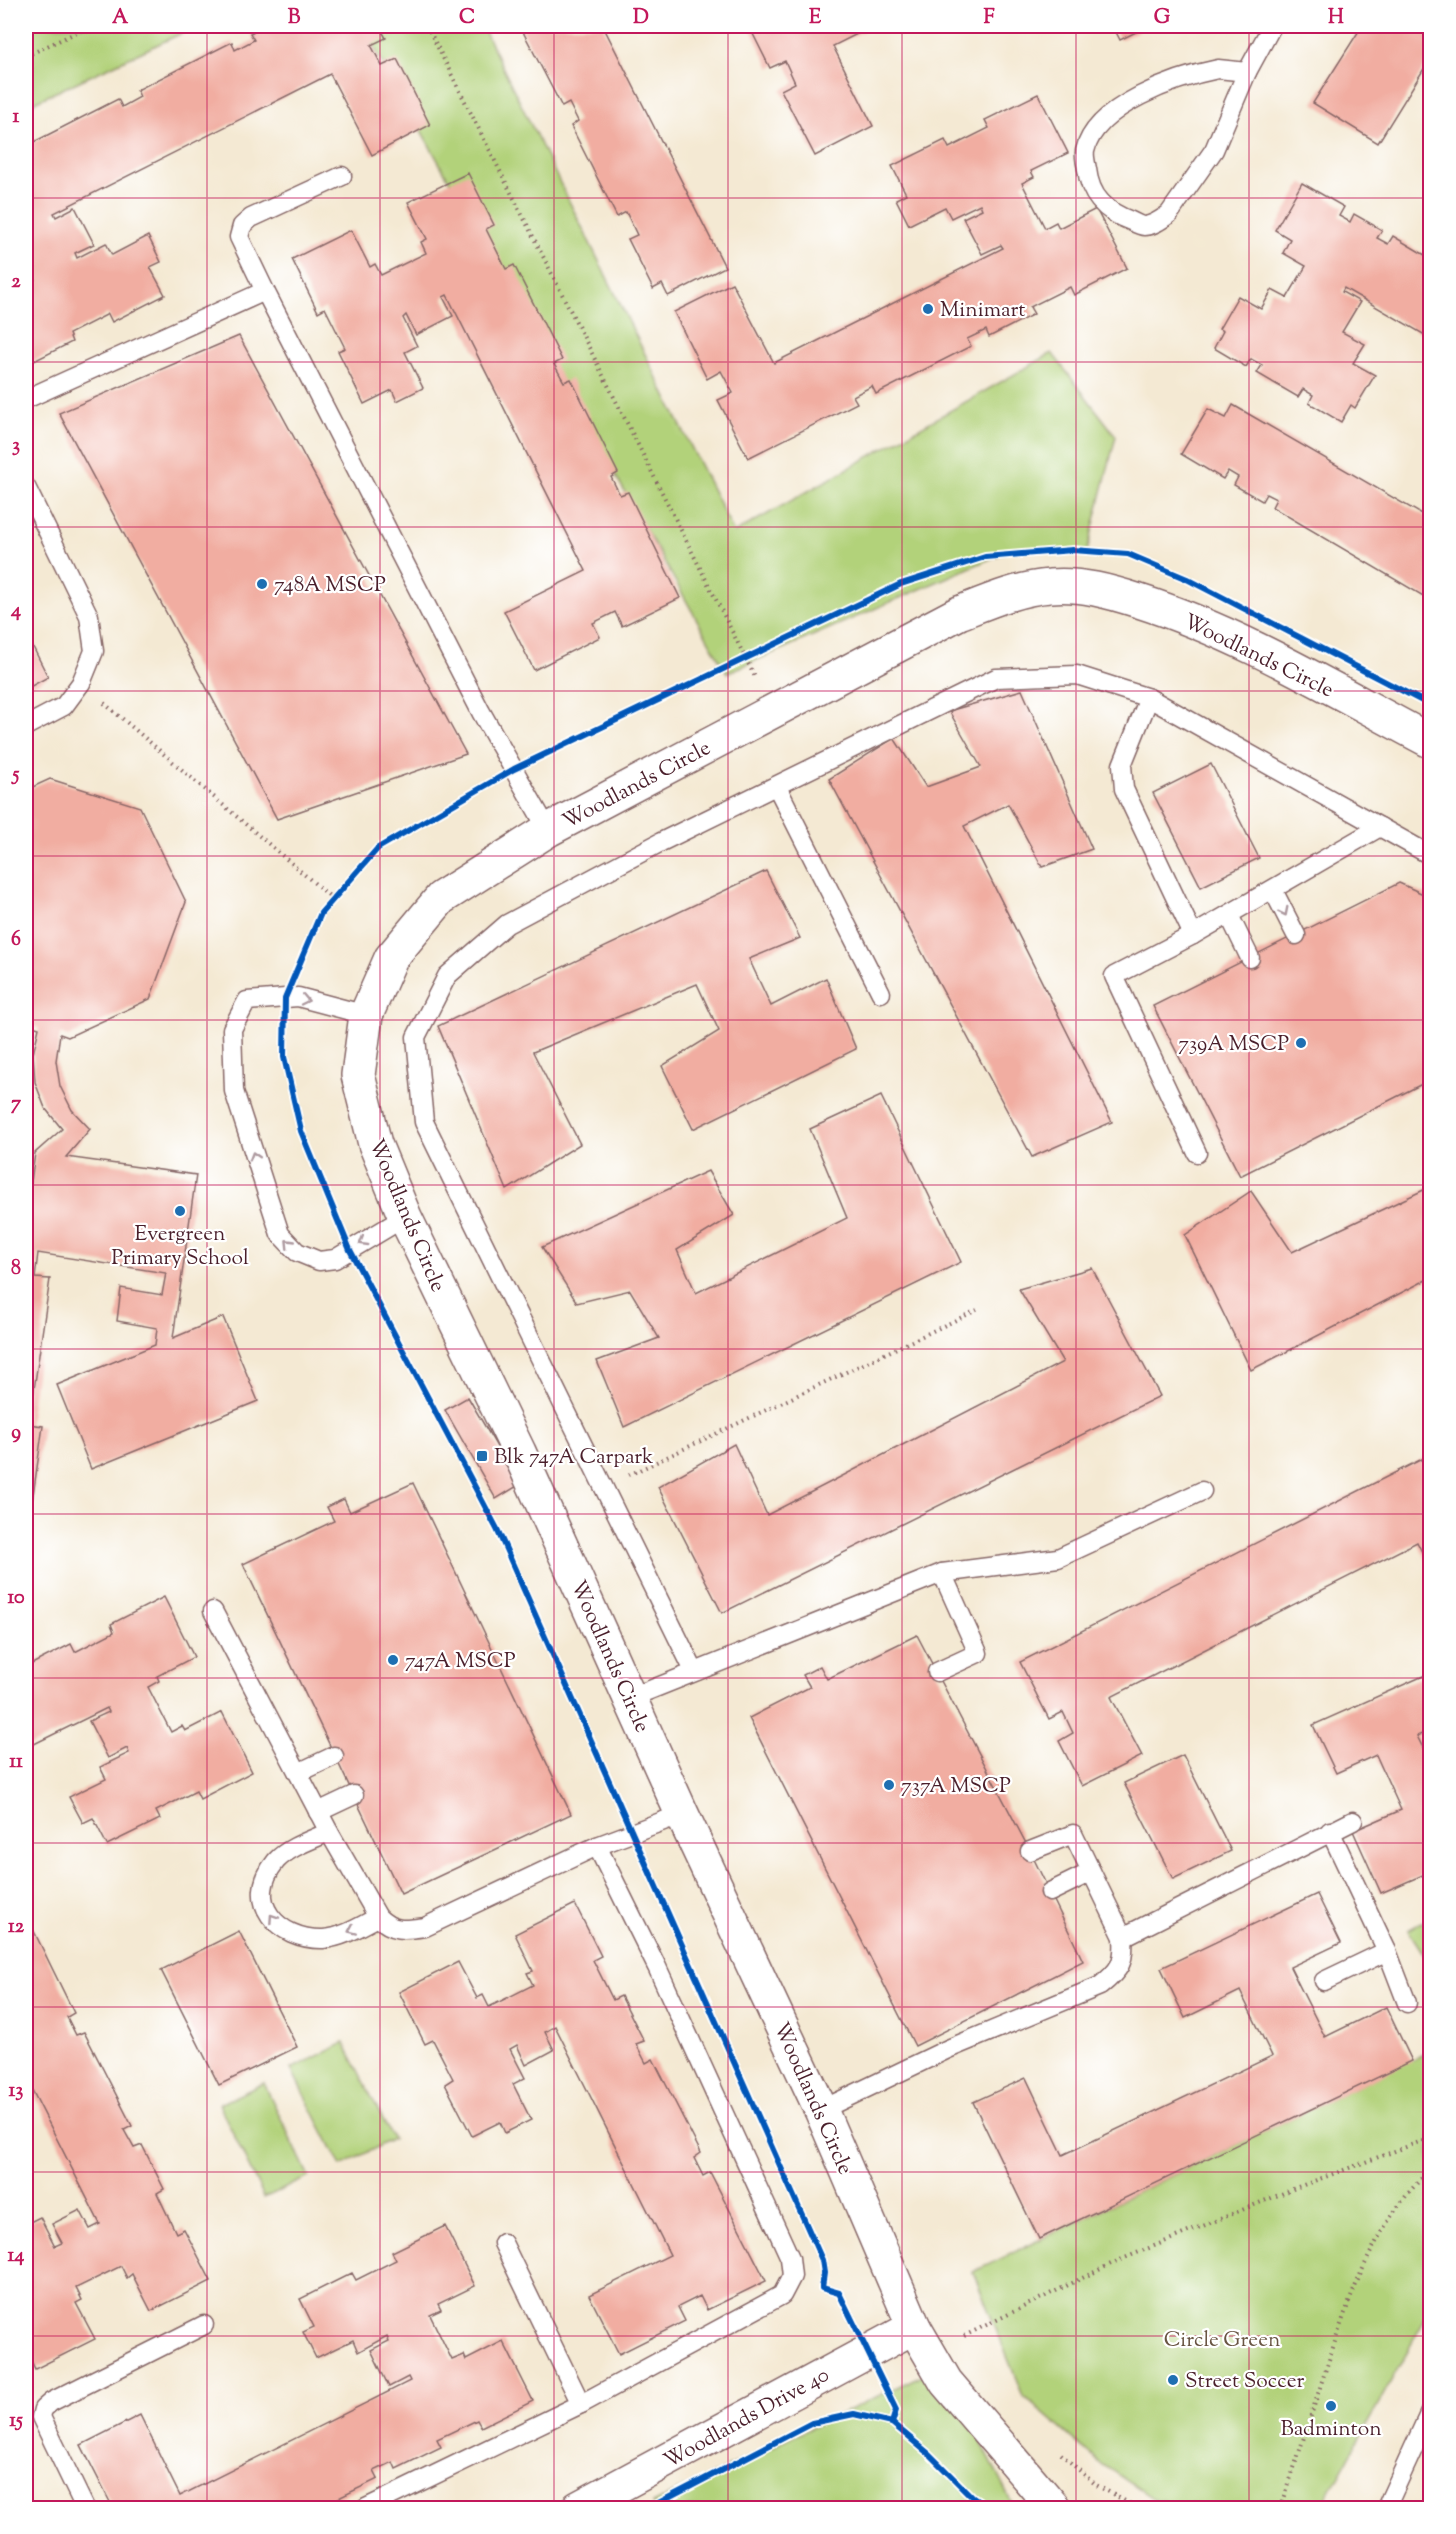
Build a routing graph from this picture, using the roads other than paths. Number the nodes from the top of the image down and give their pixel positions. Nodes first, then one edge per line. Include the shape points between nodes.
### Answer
1 (1272, 26) edge
2 (1247, 72) junction
3 (342, 176) dead end
4 (265, 291) junction
5 (26, 399) edge
6 (26, 487) edge
7 (1149, 698) junction
8 (26, 726) edge
9 (1431, 741) edge
10 (777, 787) junction
11 (1380, 827) junction
12 (548, 830) junction
13 (1431, 855) edge
14 (1273, 890) junction
15 (1229, 915) junction
16 (1193, 935) junction
17 (1296, 935) dead end
18 (1250, 958) dead end
19 (881, 993) dead end
20 (366, 1016) junction
21 (1197, 1153) dead end
22 (405, 1217) junction
23 (1202, 1491) dead end
24 (942, 1573) junction
25 (213, 1611) dead end
26 (694, 1671) junction
27 (937, 1672) dead end
28 (630, 1698) junction
29 (334, 1756) dead end
30 (298, 1773) junction
31 (354, 1795) dead end
32 (318, 1812) junction
33 (682, 1814) junction
34 (1353, 1821) dead end
35 (1330, 1831) junction
36 (328, 1833) junction
37 (597, 1846) junction
38 (1030, 1851) dead end
39 (1091, 1872) junction
40 (1050, 1892) dead end
41 (378, 1917) junction
42 (1123, 1937) junction
43 (1387, 1951) junction
44 (1324, 1981) dead end
45 (1407, 2003) dead end
46 (821, 2110) junction
47 (503, 2244) dead end
48 (204, 2325) dead end
49 (914, 2327) junction
50 (581, 2404) junction
51 (1428, 2427) edge
52 (85, 2508) edge
53 (366, 2508) edge
54 (578, 2508) edge
55 (1054, 2508) edge
56 (1386, 2508) edge

1 - 2 lane
2 - 2 lane via 1214,150 1169,214 1144,226 1116,216 1097,200 1089,184 1085,152 1094,132 1107,118 1149,91 1189,75 1218,69
3 - 4 lane via 251,218 242,226 239,237
4 - 5 lane
4 - 12 lane via 481,712
6 - 8 lane via 89,616 94,651 81,682 64,706
7 - 10 lane via 1077,675 996,678
7 - 11 lane
7 - 16 lane via 1122,765 1124,789
9 - 12 street, Woodlands Circle via 1226,634 1104,590 1050,586 998,598 959,613
10 - 19 lane
10 - 26 lane via 661,842 507,924 447,976 416,1037 424,1122
11 - 13 lane
11 - 14 lane
12 - 20 street, Woodlands Circle via 441,898 391,958
14 - 15 lane
14 -> 17 lane
15 - 16 lane
15 - 18 lane
16 - 21 lane via 1114,976
20 - 22 street, Woodlands Circle via 358,1075 375,1144
22 -> 20 lane via 335,1259 319,1261 297,1252 280,1234 234,1091 232,1029 247,1001 298,997
22 - 28 street, Woodlands Circle via 519,1452
23 - 24 lane via 1058,1558
24 - 26 lane
24 - 27 lane via 978,1653
25 - 30 lane
26 - 28 lane
28 - 33 street, Woodlands Circle
29 - 30 lane
30 - 32 lane
31 - 32 lane
32 - 36 lane
33 - 37 lane
33 - 46 street, Woodlands Circle
34 - 35 lane
35 - 42 lane
35 - 43 lane
36 - 41 lane
41 -> 36 lane via 324,1939 292,1935 269,1915 263,1890 273,1865 298,1845
37 - 41 lane via 425,1927 402,1930 388,1927
37 - 50 lane via 657,1967 790,2258 792,2276 782,2295
38 - 39 lane via 1073,1834
39 - 40 lane
39 - 42 lane
42 - 46 lane via 1124,1956 1117,1973 1100,1986 948,2049
43 - 44 lane
43 - 45 lane
46 - 49 street, Woodlands Circle
47 - 50 lane
48 - 52 lane via 43,2409 41,2417
49 - 54 street, Woodlands Drive 40
49 - 55 street, Woodlands Circle via 946,2382
50 - 53 lane
51 - 56 lane

